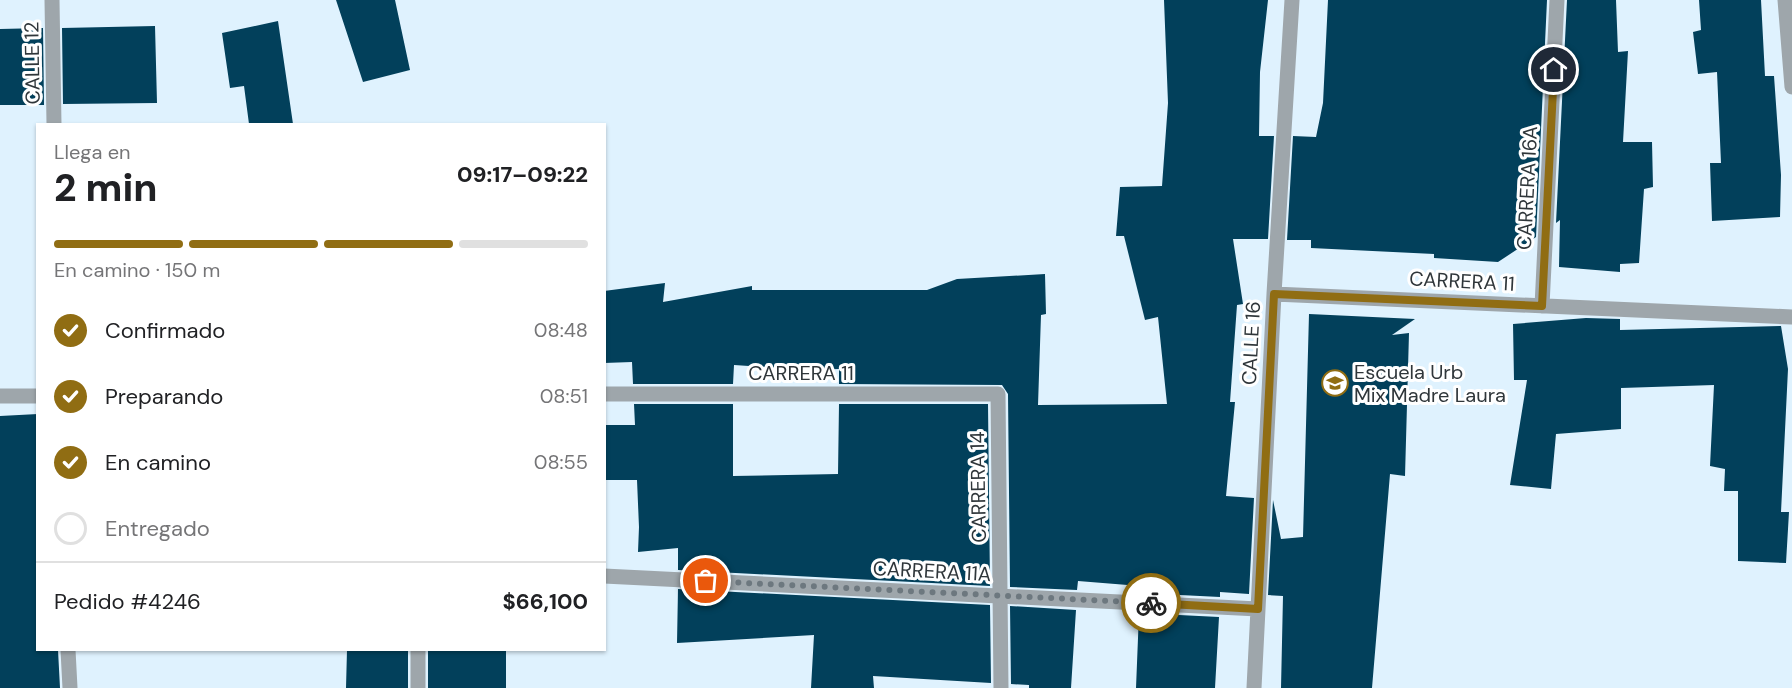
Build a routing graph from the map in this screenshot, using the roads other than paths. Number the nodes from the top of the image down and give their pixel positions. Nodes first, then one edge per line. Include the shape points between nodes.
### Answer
1 (52, 0) edge
2 (1292, 0) edge
3 (1557, 0) edge
4 (1785, 0) edge
5 (1790, 30) edge
6 (1792, 87) edge
7 (54, 123) edge
8 (1274, 294) junction
9 (1542, 306) junction
10 (1792, 317) edge
11 (606, 394) edge
12 (998, 394) joint
13 (0, 396) edge
14 (36, 396) edge
15 (606, 576) edge
16 (1000, 596) junction
17 (1258, 609) junction
18 (68, 651) edge
19 (418, 651) edge
20 (70, 688) edge
21 (418, 688) edge
22 (1001, 688) edge
23 (1254, 688) edge

1 - 7 street, CALLE 12
2 - 8 street, CALLE 16
3 - 9 street, CARRERA 16A
4 - 5 street
5 - 6 street
8 - 9 street, CARRERA 11
8 - 17 street, CALLE 16
9 - 10 street, CARRERA 11
11 - 12 street, CARRERA 11
12 - 16 street, CARRERA 14
13 - 14 street
15 - 16 street, CARRERA 11A
16 - 17 street, CARRERA 11A
16 - 22 street, CARRERA 14
17 - 23 street, CALLE 16
18 - 20 street
19 - 21 street

